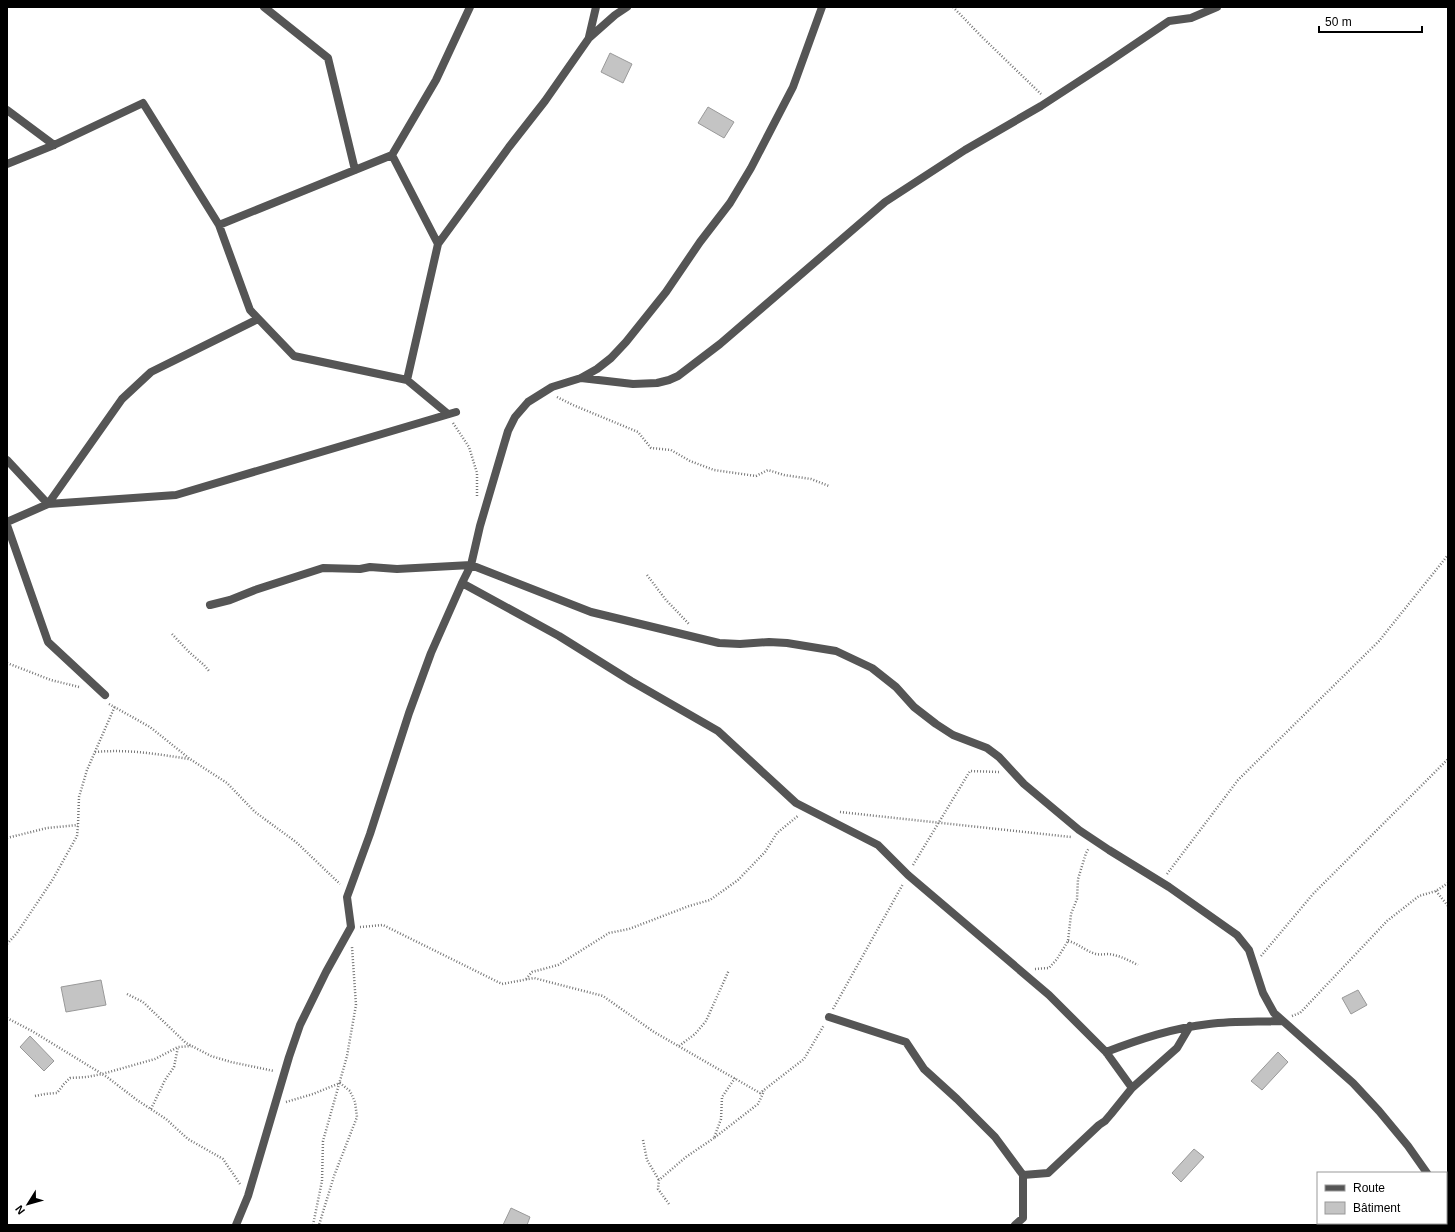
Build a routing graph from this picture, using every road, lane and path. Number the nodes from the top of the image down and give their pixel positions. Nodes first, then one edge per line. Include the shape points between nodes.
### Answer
1 (264, 7) edge
2 (470, 7) edge
3 (596, 7) edge
4 (627, 7) edge
5 (822, 7) edge
6 (953, 7) edge
7 (1217, 7) edge
8 (589, 38) junction
9 (1049, 101) junction
10 (7, 110) edge
11 (54, 144) junction
12 (392, 155) junction
13 (7, 164) edge
14 (355, 170) junction
15 (219, 225) junction
16 (438, 244) junction
17 (258, 319) junction
18 (581, 378) junction
19 (407, 380) junction
20 (546, 391) junction
21 (453, 423) dead end
22 (7, 460) edge
23 (829, 486) dead end
24 (476, 499) dead end
25 (48, 504) junction
26 (7, 524) edge
27 (1448, 555) edge
28 (471, 565) junction
29 (647, 575) dead end
30 (462, 583) junction
31 (210, 605) dead end
32 (172, 634) dead end
33 (703, 639) junction
34 (7, 663) edge
35 (209, 671) dead end
36 (82, 689) dead end
37 (105, 699) joint
38 (115, 706) junction
39 (95, 752) junction
40 (190, 759) junction
41 (1448, 759) edge
42 (1014, 773) junction
43 (807, 809) junction
44 (838, 812) dead end
45 (78, 825) junction
46 (7, 838) edge
47 (1094, 840) junction
48 (908, 875) junction
49 (1161, 882) junction
50 (1448, 883) edge
51 (1436, 891) junction
52 (347, 897) junction
53 (1448, 906) edge
54 (351, 927) junction
55 (1068, 941) junction
56 (7, 944) edge
57 (1138, 964) dead end
58 (1254, 965) junction
59 (729, 970) dead end
60 (1022, 972) junction
61 (526, 980) junction
62 (127, 994) dead end
63 (829, 1017) junction
64 (7, 1018) edge
65 (1282, 1021) junction
66 (1190, 1026) junction
67 (191, 1046) junction
68 (679, 1046) junction
69 (178, 1047) junction
70 (1106, 1052) junction
71 (284, 1073) junction
72 (102, 1074) junction
73 (735, 1078) junction
74 (340, 1083) junction
75 (1132, 1088) junction
76 (765, 1089) junction
77 (35, 1096) dead end
78 (282, 1102) dead end
79 (151, 1109) junction
80 (714, 1138) junction
81 (643, 1140) dead end
82 (1426, 1172) edge
83 (1022, 1175) junction
84 (659, 1180) junction
85 (248, 1196) junction
86 (669, 1204) dead end
87 (236, 1225) edge
88 (313, 1225) edge
89 (319, 1225) edge
90 (1015, 1225) edge

1 - 14 street via 328,58
2 - 12 street via 436,80
3 - 8 street
4 - 8 street
5 - 18 street via 793,87 730,203 666,292 626,342 598,369
6 - 9 path
7 - 9 street via 1191,18 1169,21
8 - 16 street via 546,102 509,147
9 - 18 street via 965,150 885,202 720,344 678,376 657,383 633,384
10 - 11 street
11 - 13 street
11 - 15 street via 143,103
12 - 14 street
12 - 16 street
14 - 15 street
15 - 17 street via 250,310
16 - 19 street
17 - 19 street via 294,356
17 - 25 street via 151,372 122,399
18 - 20 street
19 - 25 street via 452,413 176,495
20 - 23 path via 638,432 651,448 671,450 714,470 756,476 768,470 784,476 811,479
20 - 28 street via 528,402 515,417 508,431
21 - 24 path via 469,447 477,473
22 - 25 street
25 - 26 street
26 - 37 street via 48,642
27 - 49 path via 1379,641 1238,780
28 - 30 street
28 - 31 street via 397,569 323,568
28 - 33 street via 591,612
29 - 33 path via 666,600
30 - 43 street via 559,636 718,731 796,803
30 - 52 street via 431,653 409,713
32 - 35 path
33 - 42 street via 740,644 787,643 836,651 872,668 936,724 953,735 987,748 1000,757
34 - 36 path
37 - 38 path
38 - 39 path
38 - 40 path via 150,727
39 - 40 path via 134,751
39 - 45 path via 79,797
40 - 52 path via 227,783 255,812 296,842 339,882
41 - 58 path via 1314,894
42 - 47 street via 1024,784
42 - 48 path via 970,771
43 - 48 street via 878,845
43 - 61 path via 777,833 765,852 738,880 710,900 628,929 609,933 558,965 532,972
44 - 47 path
45 - 46 path via 47,828
45 - 56 path via 77,836 53,878
47 - 49 street
47 - 55 path via 1086,853 1078,879 1077,900 1071,914
48 - 60 street
48 - 63 path
49 - 58 street via 1236,935 1249,950
50 - 51 path
51 - 53 path
51 - 65 path via 1419,896 1387,922 1300,1013
52 - 54 street
54 - 61 path via 383,925 502,984
54 - 71 street via 300,1025
54 - 74 path via 356,1005
55 - 57 path via 1097,954 1122,957
55 - 60 path via 1058,959 1049,968
58 - 65 street via 1268,1003
59 - 68 path via 706,1021 695,1034
60 - 70 street
61 - 68 path via 534,978 603,996 654,1032
62 - 67 path via 144,1002
63 - 76 path via 804,1060
63 - 83 street via 906,1042 924,1069 995,1137
64 - 72 path
65 - 66 street
65 - 82 street via 1379,1110
66 - 70 street via 1143,1038
66 - 75 street via 1177,1048
67 - 69 path
67 - 71 path via 231,1062
68 - 73 path
69 - 72 path via 154,1059
69 - 79 path via 174,1067
70 - 75 street
71 - 85 street
72 - 77 path via 70,1078 57,1093
72 - 79 path
73 - 76 path via 760,1093
73 - 80 path via 722,1097 721,1119
74 - 78 path via 313,1094
74 - 88 path via 323,1141 322,1181
74 - 89 path via 350,1091 357,1117 334,1176
75 - 83 street via 1105,1121 1048,1173
76 - 80 path via 758,1104
79 - 85 path via 188,1139 223,1159
80 - 84 path via 686,1156
81 - 84 path via 647,1160
83 - 90 street via 1023,1218
84 - 86 path via 658,1189
85 - 87 street

